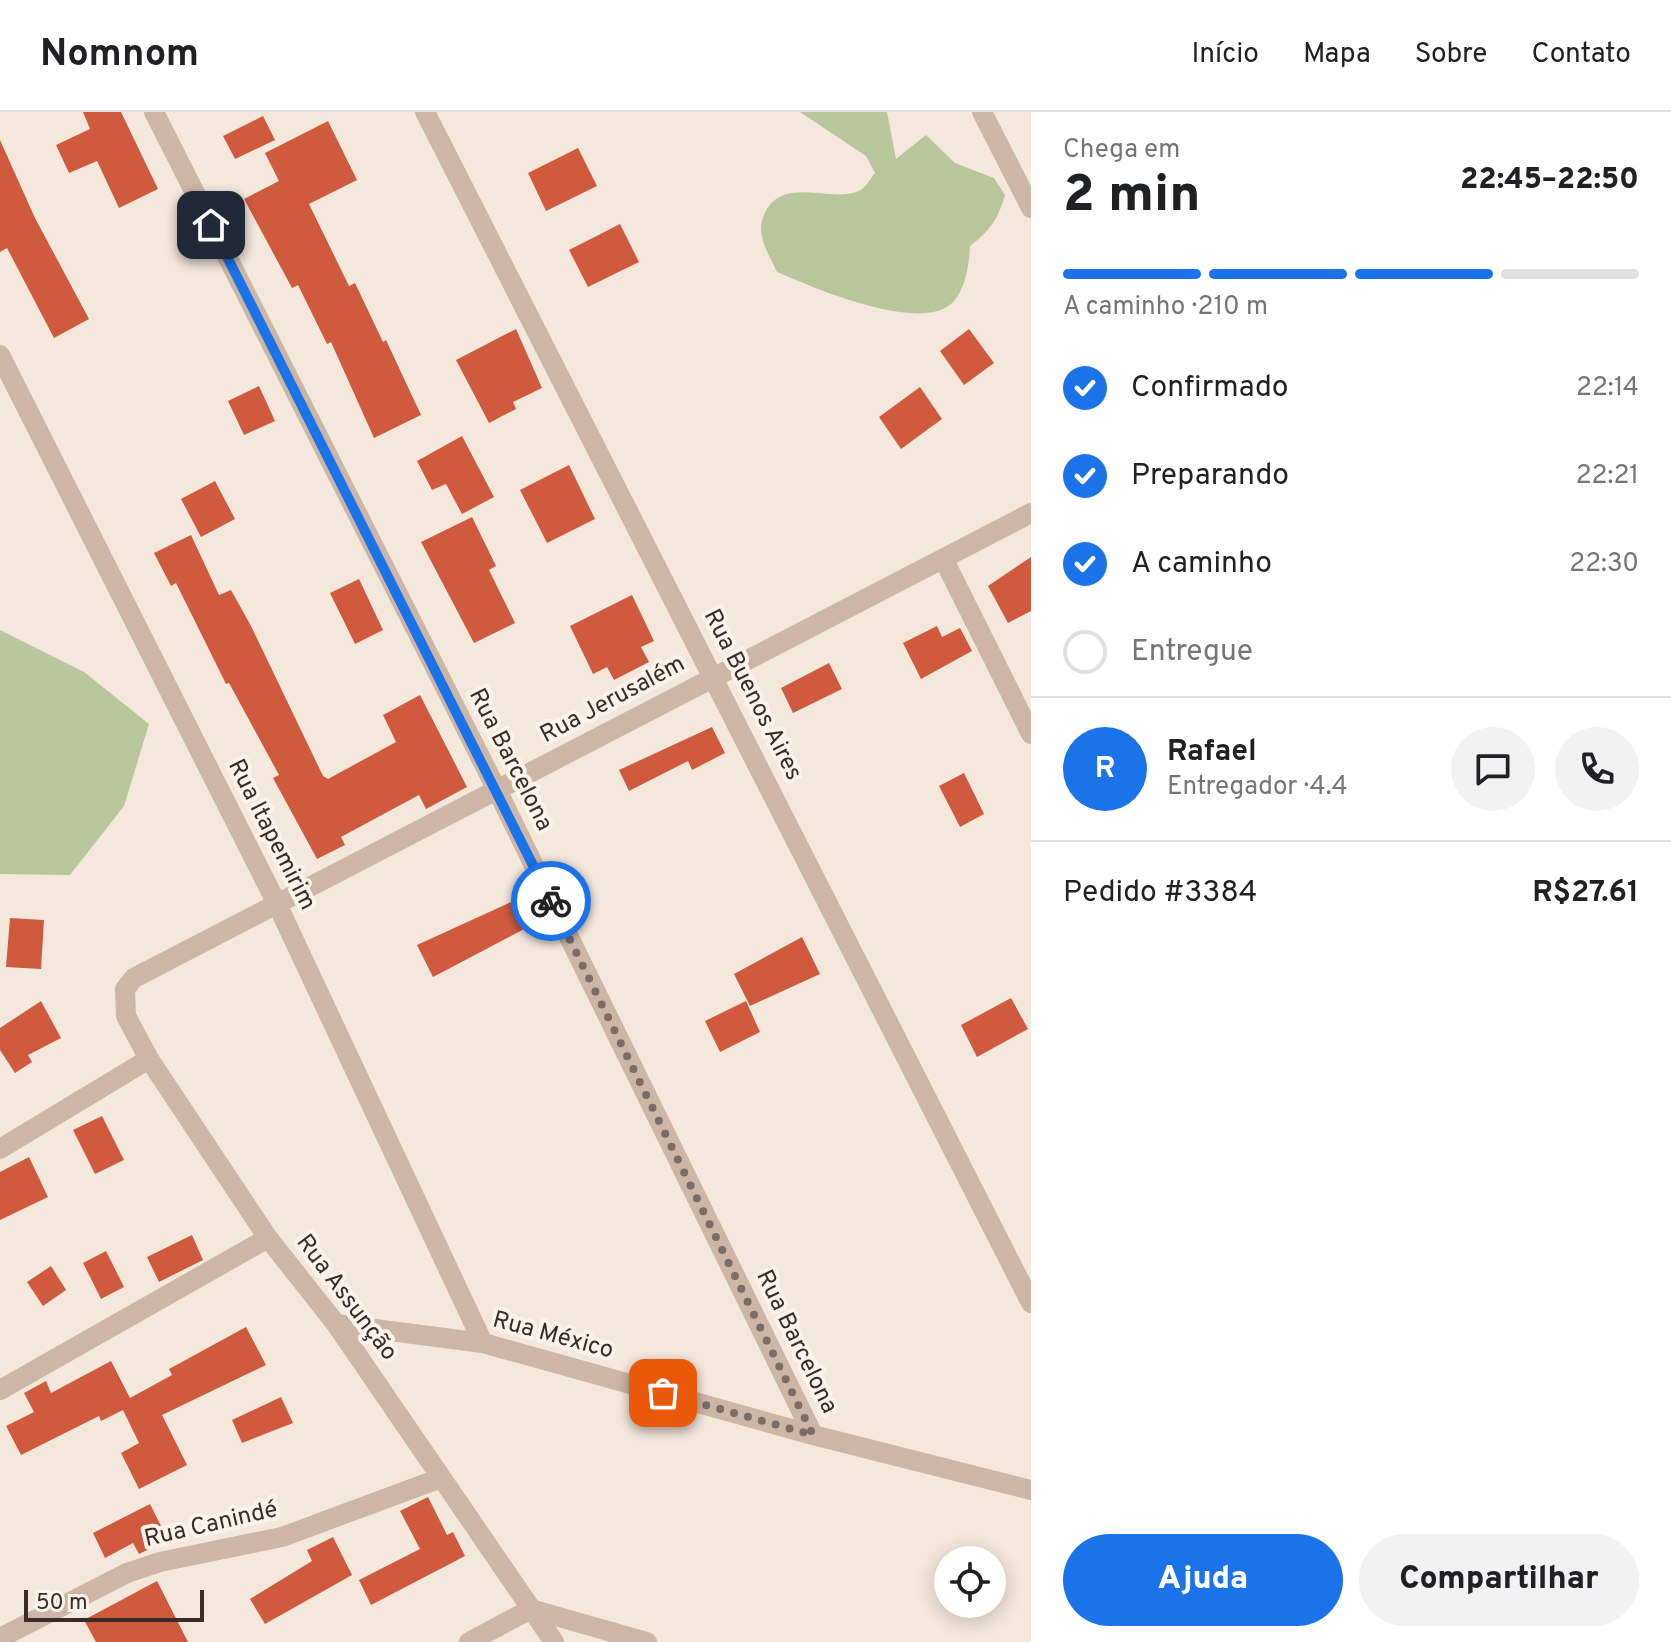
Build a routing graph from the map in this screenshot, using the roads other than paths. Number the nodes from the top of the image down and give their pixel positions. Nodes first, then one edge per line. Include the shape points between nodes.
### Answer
1 (154, 112) edge
2 (982, 112) edge
3 (432, 114) edge
4 (1031, 208) edge
5 (0, 355) edge
6 (1031, 513) edge
7 (944, 560) junction
8 (714, 676) junction
9 (1031, 734) edge
10 (497, 790) junction
11 (278, 906) junction
12 (134, 978) joint
13 (149, 1059) junction
14 (0, 1149) edge
15 (268, 1238) junction
16 (1031, 1303) edge
17 (336, 1324) junction
18 (483, 1343) junction
19 (0, 1390) edge
20 (813, 1435) junction
21 (441, 1478) junction
22 (1031, 1490) edge
23 (531, 1609) junction
24 (0, 1638) edge
25 (469, 1642) edge
26 (554, 1642) edge
27 (647, 1642) edge

1 - 10 street, Rua Barcelona
2 - 4 street
3 - 8 street, Rua Buenos Aires
5 - 11 street, Rua Itapemirim
6 - 7 street, Rua Jerusalém
7 - 8 street, Rua Jerusalém
7 - 9 street
8 - 10 street, Rua Jerusalém
8 - 16 street, Rua Buenos Aires
10 - 11 street, Rua Jerusalém
10 - 20 street, Rua Barcelona
11 - 12 street, Rua Jerusalém
11 - 18 street, Rua Itapemirim
12 - 13 street, Rua Assunção via 125,989 126,1016
13 - 14 street
13 - 15 street, Rua Assunção
15 - 17 street, Rua Assunção
15 - 19 street
17 - 18 street, Rua México
17 - 21 street, Rua Assunção
18 - 20 street, Rua México
20 - 22 street, Rua México
21 - 23 street, Rua Assunção
21 - 24 street, Rua Canindé via 282,1537 127,1573
23 - 25 street
23 - 26 street, Rua Assunção
23 - 27 street

